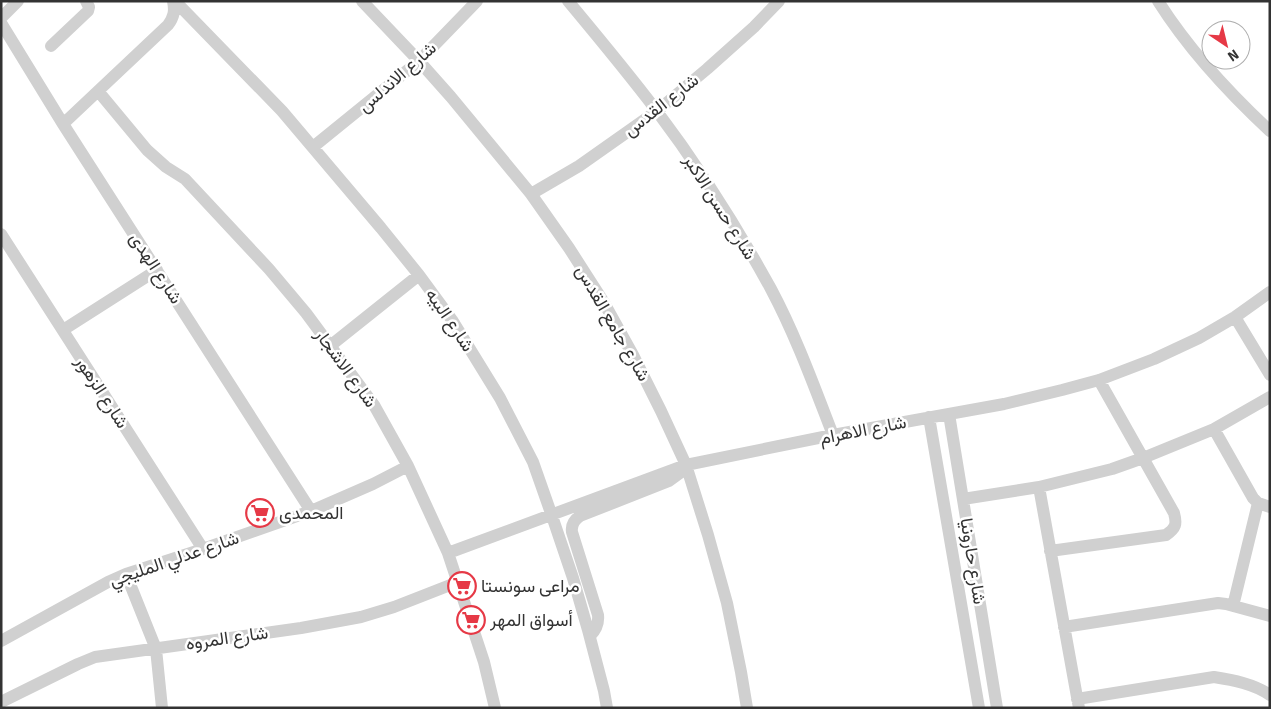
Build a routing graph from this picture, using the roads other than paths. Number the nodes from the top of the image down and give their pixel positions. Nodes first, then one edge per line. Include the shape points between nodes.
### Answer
1 (18, 1) edge
2 (86, 1) edge
3 (174, 1) edge
4 (362, 1) edge
5 (477, 1) edge
6 (568, 1) edge
7 (779, 1) edge
8 (1158, 1) edge
9 (1, 18) edge
10 (1, 23) edge
11 (51, 46) dead end
12 (419, 61) junction
13 (98, 91) junction
14 (657, 111) junction
15 (63, 124) junction
16 (1270, 131) edge
17 (313, 147) junction
18 (531, 194) junction
19 (1, 234) edge
20 (157, 270) junction
21 (419, 275) junction
22 (1270, 292) edge
23 (1235, 317) junction
24 (63, 330) junction
25 (330, 346) junction
26 (1270, 375) edge
27 (1099, 380) junction
28 (1270, 398) edge
29 (950, 414) junction
30 (929, 417) junction
31 (1214, 429) junction
32 (833, 435) junction
33 (1144, 458) junction
34 (686, 465) junction
35 (408, 466) junction
36 (1039, 486) junction
37 (963, 499) junction
38 (1264, 505) edge
39 (311, 511) junction
40 (552, 516) junction
41 (203, 549) junction
42 (1050, 551) junction
43 (448, 553) junction
44 (126, 574) junction
45 (458, 582) junction
46 (1233, 606) junction
47 (1270, 616) edge
48 (1064, 627) junction
49 (590, 636) junction
50 (1, 641) edge
51 (156, 649) junction
52 (1270, 695) edge
53 (1, 702) edge
54 (1078, 703) edge
55 (162, 708) edge
56 (495, 708) edge
57 (607, 708) edge
58 (747, 708) edge
59 (979, 708) edge
60 (997, 708) edge

1 - 9 street
2 - 11 street via 88,11
3 - 13 street via 174,14 168,25
3 - 17 street, شارع البيه
4 - 12 street, شارع جامع القدس
5 - 12 street, شارع الاندلس
6 - 14 street, شارع حسن الاكبر
7 - 14 street, شارع القدس via 754,27
8 - 16 street via 1205,66
10 - 15 street, شارع الهدى
12 - 17 street, شارع الاندلس
12 - 18 street, شارع جامع القدس
13 - 15 street
13 - 25 street, شارع الاشجار via 147,150 185,179 268,269
14 - 18 street, شارع القدس via 579,166
14 - 32 street, شارع حسن الاكبر via 707,181 772,290
15 - 20 street, شارع الهدى
17 - 21 street, شارع البيه
18 - 34 street, شارع جامع القدس via 603,301
19 - 24 street, شارع الزهور
20 - 24 street
20 - 39 street, شارع الهدى
21 - 25 street
21 - 40 street, شارع البيه via 452,320 500,398 533,462
22 - 23 street, شارع الاهرام
23 - 26 street
23 - 27 street, شارع الاهرام via 1154,359
24 - 41 street, شارع الزهور
25 - 35 street, شارع الاشجار via 374,405
27 - 29 street, شارع الاهرام via 1028,399
27 - 33 street
28 - 31 street
29 - 30 street, شارع الاهرام
29 - 37 street, شارع حارونيا
30 - 32 street, شارع الاهرام
30 - 59 street, شارع حارونيا
31 - 33 street
31 - 38 street via 1254,498
32 - 34 street, شارع الاهرام
33 - 36 street
33 - 42 street via 1174,513 1176,522 1173,530 1166,535
34 - 40 street, شارع الاهرام
34 - 49 street via 669,481 580,516 574,522 572,532 598,615 596,629
34 - 58 street, شارع جامع القدس via 727,603
35 - 39 street, شارع عدلي المليجي
35 - 43 street, شارع الاشجار
36 - 37 street
36 - 42 street
37 - 60 street, شارع حارونيا
38 - 46 street
39 - 41 street, شارع عدلي المليجي
40 - 43 street, شارع الاهرام
40 - 49 street, شارع البيه
41 - 44 street, شارع عدلي المليجي
42 - 48 street
43 - 45 street, شارع الاشجار
44 - 50 street, شارع عدلي المليجي
44 - 51 street
45 - 51 street, شارع المروه via 361,617
45 - 56 street, شارع الاشجار
46 - 47 street
46 - 48 street via 1218,603
48 - 54 street
49 - 57 street, شارع البيه
51 - 53 street, شارع المروه via 95,657
51 - 55 street
52 - 54 street via 1262,689 1214,677

